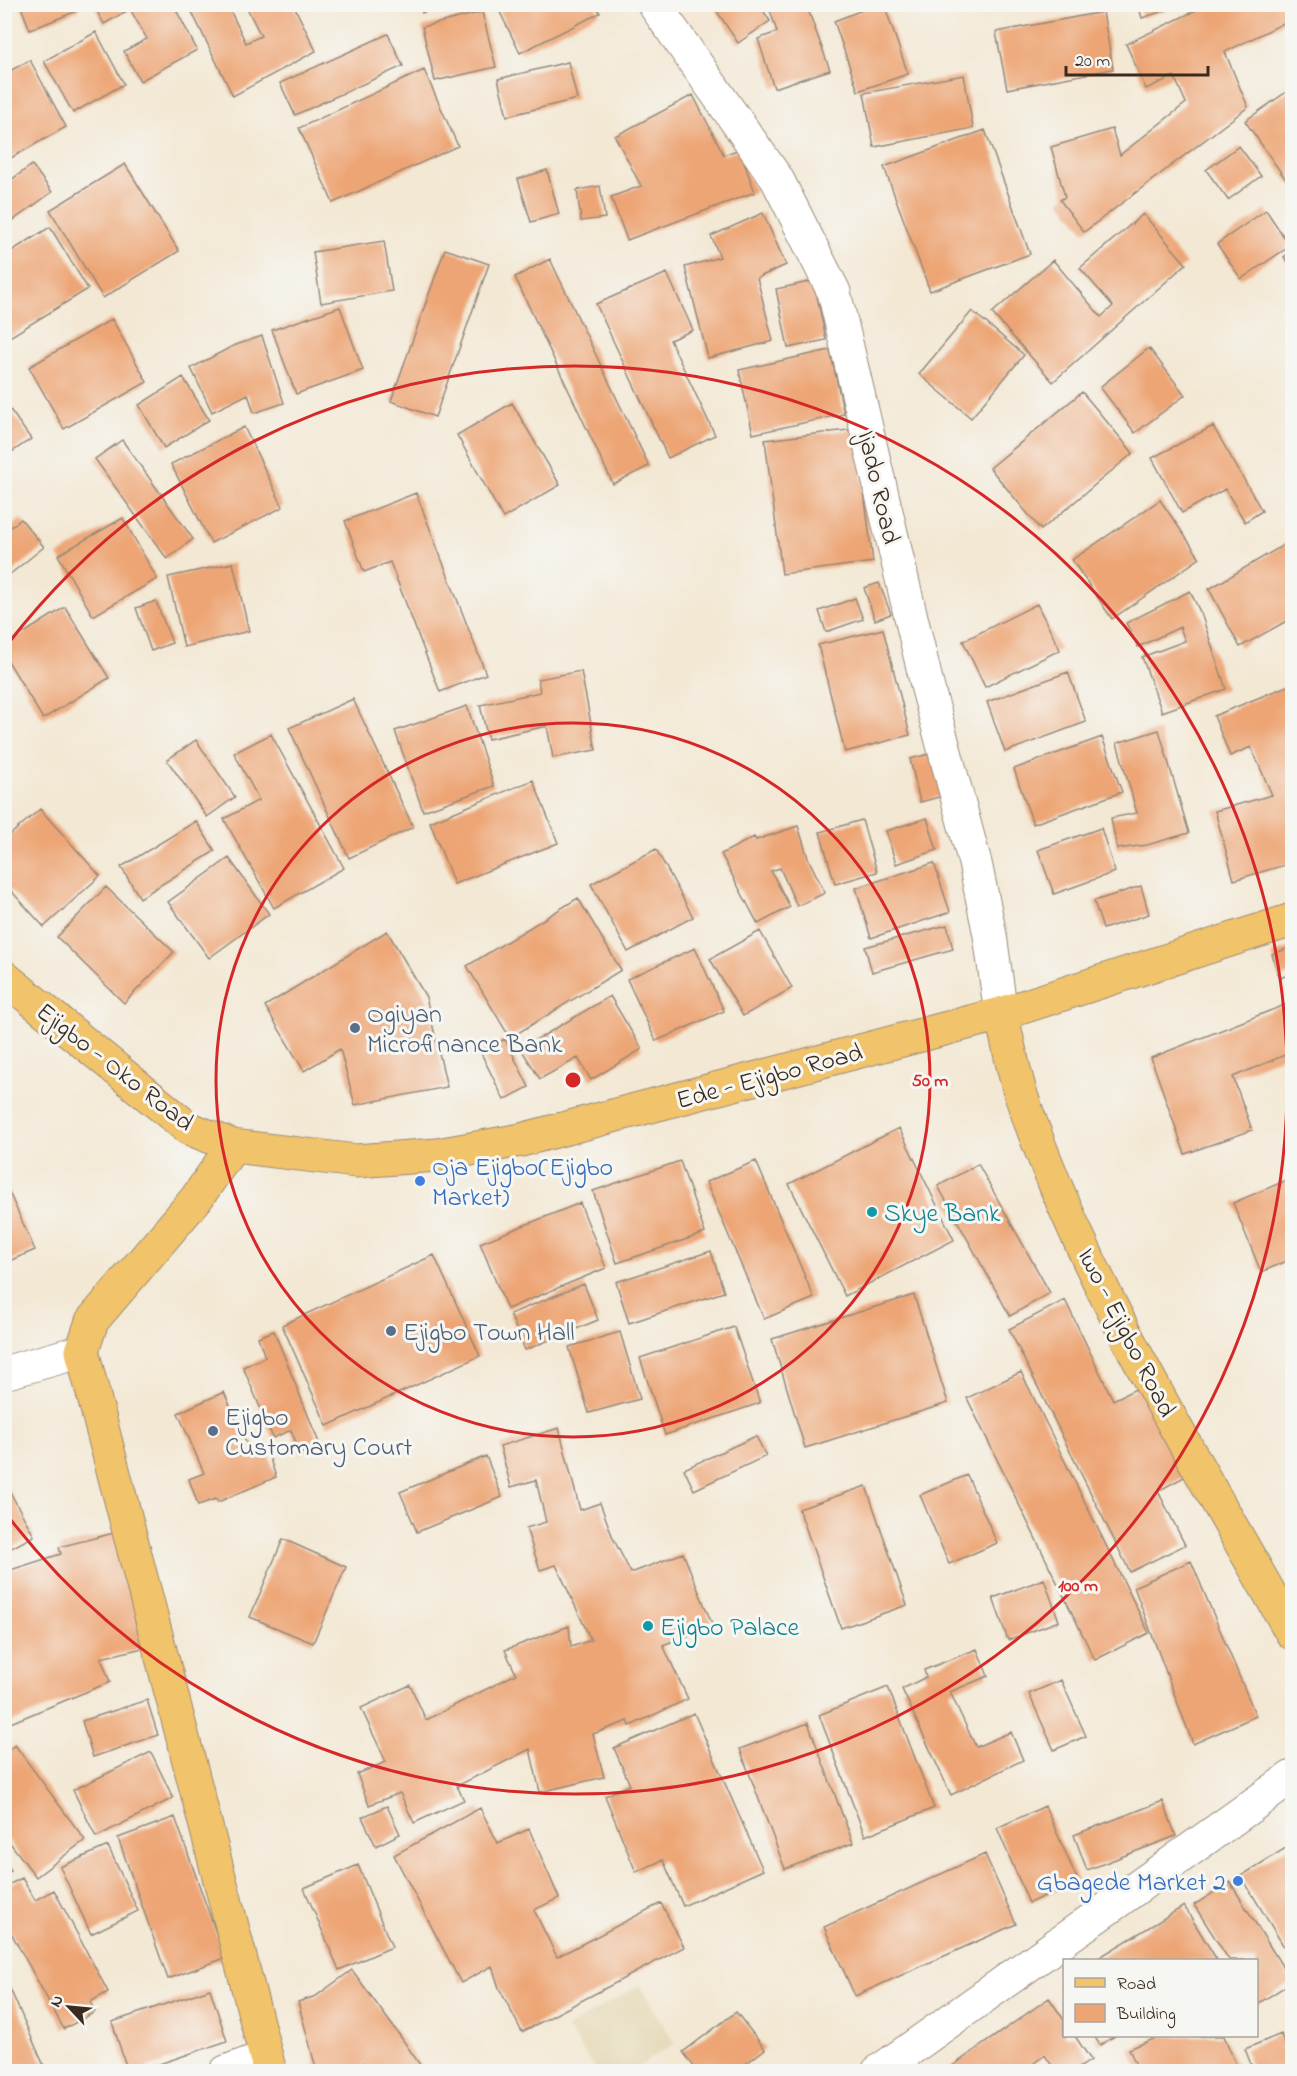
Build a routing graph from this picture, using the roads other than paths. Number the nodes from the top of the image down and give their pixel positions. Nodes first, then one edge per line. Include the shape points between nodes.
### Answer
1 (654, 4) edge
2 (1293, 920) edge
3 (4, 977) edge
4 (1001, 1014) junction
5 (233, 1146) junction
6 (82, 1350) junction
7 (4, 1373) edge
8 (1293, 1633) edge
9 (1293, 1777) edge
10 (268, 2064) edge
11 (226, 2072) edge
12 (878, 2072) edge

1 - 4 street, Ijado Road via 777,179 834,292 928,689 975,864
2 - 4 main road, Ede - Ejigbo Road
3 - 5 main road, Ejigbo - Oko Road via 188,1128
4 - 5 main road, Ede - Ejigbo Road via 520,1140 437,1155 356,1161
4 - 8 main road, Iwo - Ejigbo Road via 1022,1096 1065,1205 1118,1318
5 - 6 main road via 196,1199 92,1321
6 - 7 street
6 - 10 main road
9 - 12 street
10 - 11 street

